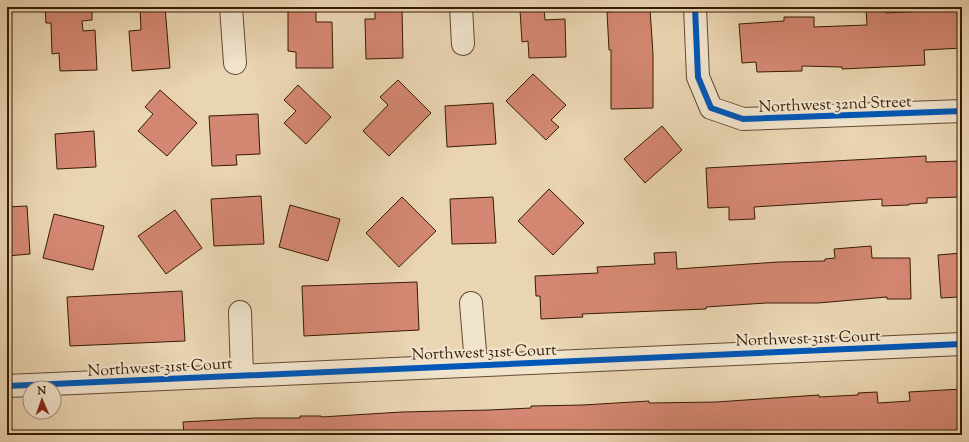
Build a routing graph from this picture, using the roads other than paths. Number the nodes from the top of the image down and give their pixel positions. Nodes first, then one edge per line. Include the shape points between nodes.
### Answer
1 (231, 7) edge
2 (461, 7) edge
3 (695, 7) edge
4 (462, 44) dead end
5 (235, 63) dead end
6 (962, 111) edge
7 (471, 303) dead end
8 (240, 312) dead end
9 (962, 344) edge
10 (476, 364) junction
11 (242, 375) junction
12 (7, 386) edge

1 - 5 street
2 - 4 street
3 - 6 street, Northwest 32nd Street via 698,77 711,108 742,119
7 - 10 street
8 - 11 street
9 - 10 street, Northwest 31st Court
10 - 11 street, Northwest 31st Court
11 - 12 street, Northwest 31st Court

